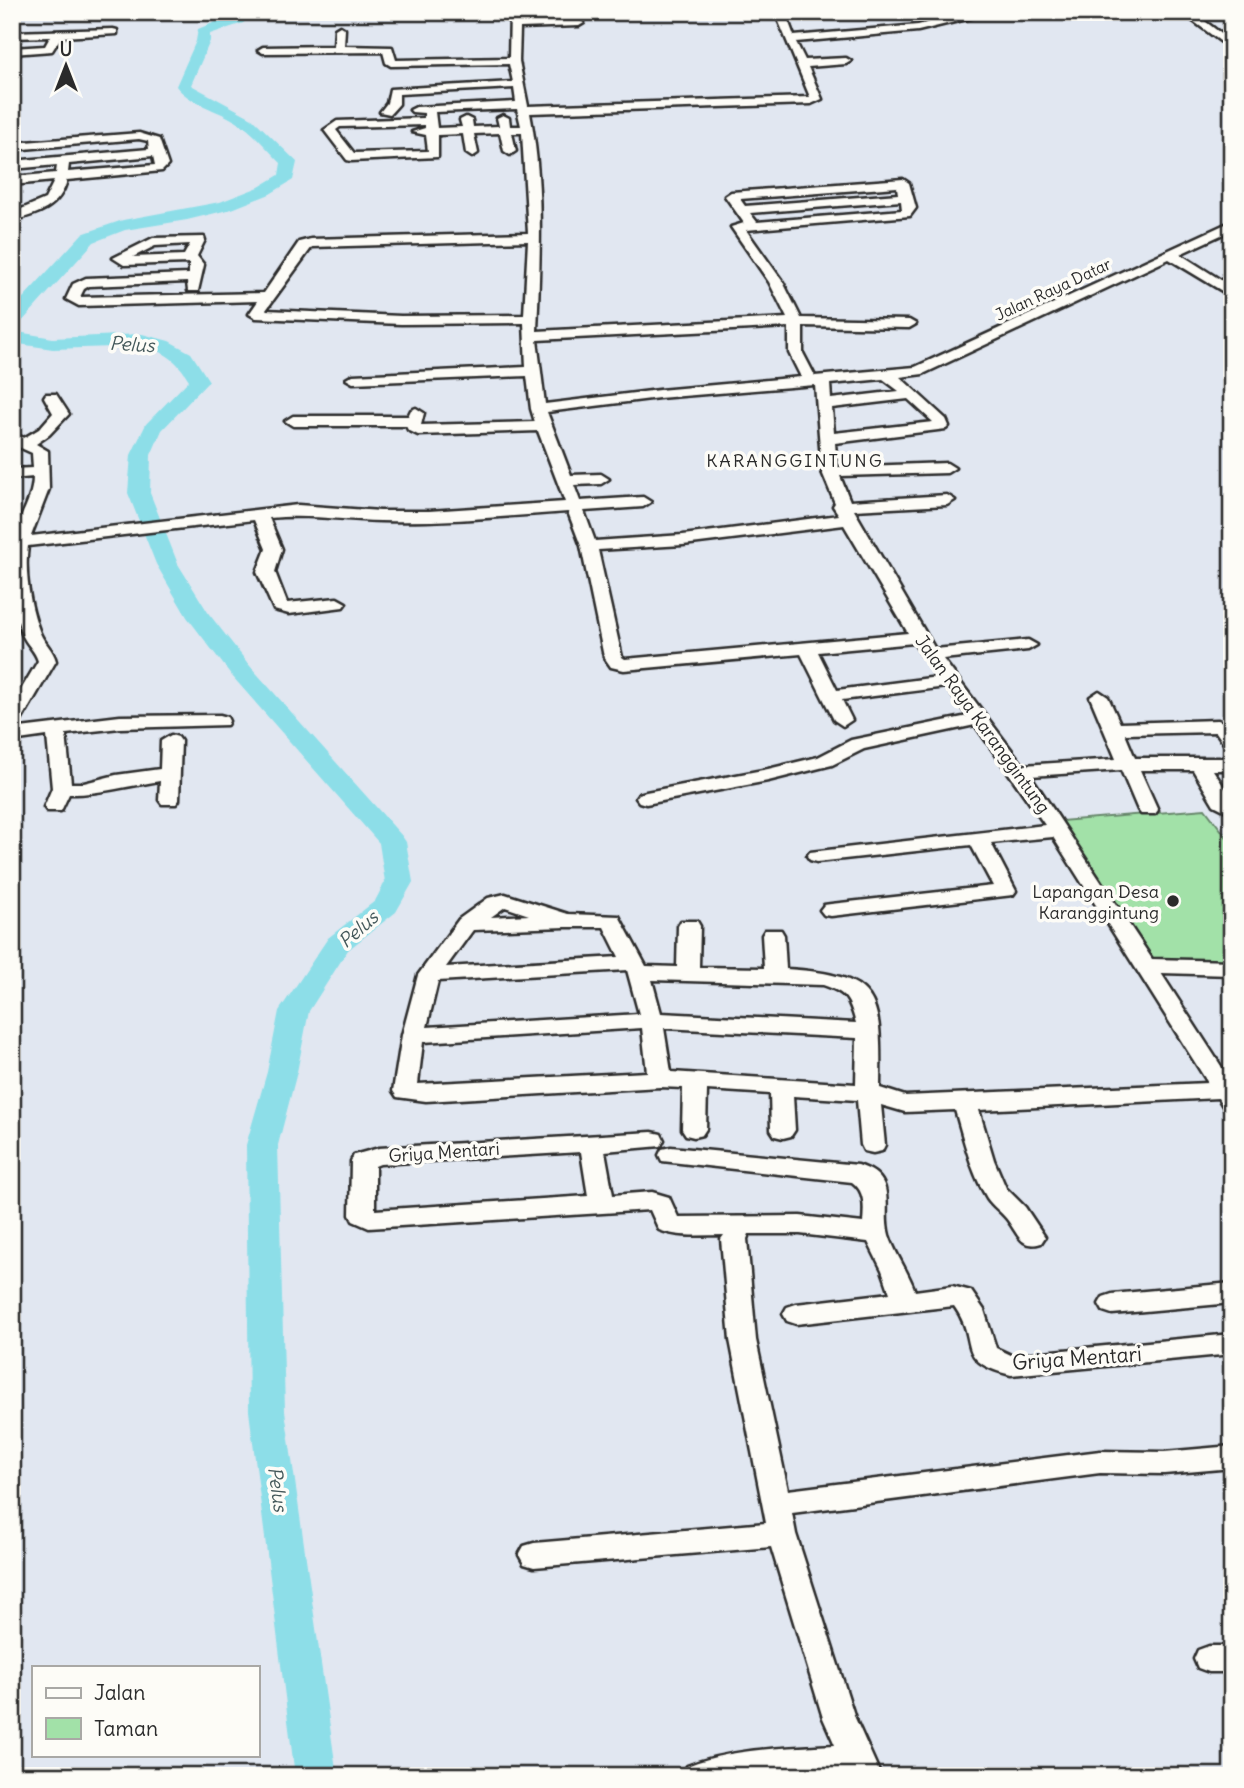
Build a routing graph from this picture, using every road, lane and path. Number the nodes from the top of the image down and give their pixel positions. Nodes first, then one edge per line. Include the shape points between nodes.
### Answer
1 (780, 12) edge
2 (1052, 12) edge
3 (1186, 12) edge
4 (514, 19) edge
5 (579, 23) dead end
6 (340, 29) dead end
7 (113, 32) dead end
8 (57, 34) junction
9 (12, 36) edge
10 (790, 39) junction
11 (1232, 47) edge
12 (339, 49) junction
13 (263, 50) dead end
14 (12, 51) edge
15 (514, 61) junction
16 (846, 61) dead end
17 (800, 64) junction
18 (518, 85) junction
19 (522, 108) junction
20 (502, 113) dead end
21 (465, 114) dead end
22 (431, 126) junction
23 (528, 129) junction
24 (505, 130) junction
25 (468, 131) junction
26 (339, 140) junction
27 (60, 143) junction
28 (12, 147) edge
29 (510, 151) dead end
30 (156, 152) junction
31 (472, 153) dead end
32 (391, 155) junction
33 (63, 161) junction
34 (12, 165) edge
35 (391, 170) dead end
36 (62, 177) junction
37 (12, 181) edge
38 (54, 198) junction
39 (26, 200) dead end
40 (12, 217) edge
41 (1232, 225) edge
42 (753, 226) junction
43 (535, 237) junction
44 (1170, 254) junction
45 (189, 259) junction
46 (196, 278) junction
47 (1232, 293) edge
48 (268, 297) junction
49 (191, 298) junction
50 (531, 318) junction
51 (796, 322) junction
52 (909, 324) dead end
53 (530, 336) junction
54 (532, 371) junction
55 (886, 374) junction
56 (353, 379) dead end
57 (816, 380) junction
58 (912, 394) junction
59 (51, 397) dead end
60 (824, 404) junction
61 (538, 408) junction
62 (293, 421) dead end
63 (544, 425) junction
64 (826, 439) junction
65 (19, 441) edge
66 (947, 468) dead end
67 (40, 472) junction
68 (830, 472) junction
69 (12, 474) edge
70 (601, 479) dead end
71 (566, 480) junction
72 (947, 500) dead end
73 (643, 502) dead end
74 (576, 508) junction
75 (845, 512) junction
76 (259, 513) junction
77 (18, 538) edge
78 (589, 546) junction
79 (18, 593) edge
80 (337, 603) dead end
81 (920, 637) junction
82 (22, 638) edge
83 (1028, 645) dead end
84 (807, 648) junction
85 (930, 655) junction
86 (951, 681) junction
87 (831, 696) junction
88 (1099, 697) dead end
89 (979, 719) junction
90 (843, 720) dead end
91 (12, 721) edge
92 (220, 721) dead end
93 (56, 729) junction
94 (1113, 729) junction
95 (12, 735) edge
96 (171, 741) dead end
97 (1232, 741) edge
98 (1232, 764) edge
99 (1199, 765) junction
100 (1134, 767) junction
101 (170, 775) junction
102 (1021, 775) junction
103 (62, 788) junction
104 (646, 798) dead end
105 (169, 800) dead end
106 (54, 807) dead end
107 (1232, 808) edge
108 (1148, 810) dead end
109 (1058, 830) junction
110 (978, 839) junction
111 (817, 856) dead end
112 (831, 910) dead end
113 (689, 926) dead end
114 (773, 934) dead end
115 (1146, 966) junction
116 (636, 968) junction
117 (1232, 968) edge
118 (688, 973) junction
119 (429, 975) junction
120 (775, 975) junction
121 (652, 1020) junction
122 (869, 1031) junction
123 (413, 1035) junction
124 (660, 1079) junction
125 (695, 1082) junction
126 (781, 1086) junction
127 (868, 1093) junction
128 (1228, 1096) edge
129 (965, 1103) junction
130 (694, 1129) dead end
131 (783, 1130) dead end
132 (592, 1143) junction
133 (873, 1145) dead end
134 (602, 1204) junction
135 (741, 1224) junction
136 (876, 1234) junction
137 (1032, 1237) dead end
138 (1232, 1293) edge
139 (905, 1301) junction
140 (1112, 1304) dead end
141 (796, 1314) dead end
142 (1232, 1344) edge
143 (1232, 1457) edge
144 (779, 1521) junction
145 (534, 1555) dead end
146 (862, 1767) edge
147 (698, 1776) edge

1 - 10 street
2 - 10 street via 975,14 918,28
3 - 11 street
4 - 5 street
4 - 15 street
6 - 12 street
7 - 8 street
8 - 9 street
8 - 14 street via 45,50
10 - 17 street
12 - 13 street
12 - 15 street via 388,49 392,63
15 - 18 street
16 - 17 street
17 - 19 street via 812,85 814,101
18 - 19 street
18 - 22 street via 394,91 393,104 386,112
19 - 22 street
19 - 23 street
20 - 24 street
21 - 25 street
22 - 25 street
22 - 26 street
22 - 26 street via 337,124 330,130
22 - 32 street via 434,153
23 - 24 street
23 - 43 street
24 - 25 street
24 - 29 street
25 - 31 street
26 - 32 street via 351,157
27 - 28 street
27 - 30 street via 139,136 153,139
27 - 33 street
30 - 33 street
30 - 36 street via 162,165 158,168
32 - 35 street
33 - 34 street
33 - 36 street
36 - 37 street
36 - 38 street
38 - 39 street
38 - 40 street
41 - 44 street, Jalan Raya Datar
42 - 42 street via 906,213 909,208 905,197 742,211
42 - 51 street via 737,227 776,282
43 - 48 street via 311,243 304,245
43 - 50 street
44 - 47 street
44 - 55 street, Jalan Raya Datar via 918,371
45 - 45 street via 199,240 153,242 120,258
45 - 46 street via 197,265
46 - 49 street
46 - 49 street via 86,282 73,299
48 - 49 street
48 - 50 street via 256,314 401,320
50 - 53 street
51 - 52 street
51 - 53 street
51 - 57 street, Jalan Raya Karanggintung via 796,353
53 - 54 street
54 - 56 street
54 - 61 street
55 - 57 street
55 - 58 street
57 - 60 street, Jalan Raya Karanggintung
57 - 61 street
58 - 60 street
58 - 64 street via 941,426
59 - 65 street via 61,414 44,432
60 - 64 street, Jalan Raya Karanggintung
61 - 63 street
62 - 63 street via 415,417 413,427 418,430
63 - 71 street
64 - 68 street, Jalan Raya Karanggintung
65 - 67 street via 40,451
66 - 68 street
67 - 69 street
67 - 77 street via 41,489
68 - 75 street, Jalan Raya Karanggintung
70 - 71 street
71 - 74 street
72 - 75 street
73 - 74 street
74 - 76 street via 399,516 318,510
74 - 78 street
75 - 78 street via 682,540
75 - 81 street, Jalan Raya Karanggintung
76 - 77 street
76 - 80 street via 274,549 266,572 280,606
77 - 79 street
78 - 84 street via 617,663
79 - 82 street
81 - 84 street
81 - 85 street, Jalan Raya Karanggintung
82 - 91 street via 44,650 47,661
83 - 85 street
84 - 87 street
85 - 86 street, Jalan Raya Karanggintung
86 - 87 street
86 - 89 street, Jalan Raya Karanggintung
87 - 90 street
88 - 94 street
89 - 102 street, Jalan Raya Karanggintung
89 - 104 street via 858,744 825,761 768,775
92 - 93 street via 120,722
93 - 95 street
93 - 103 street
94 - 97 street via 1219,726
94 - 100 street
96 - 101 street
98 - 99 street
99 - 100 street
99 - 107 street via 1221,801
100 - 102 street
100 - 108 street
101 - 103 street via 84,789
101 - 105 street
102 - 109 street, Jalan Raya Karanggintung
103 - 106 street
109 - 110 street
109 - 115 street, Jalan Raya Karanggintung
110 - 111 street
110 - 112 street via 1006,891
113 - 118 street
114 - 120 street
115 - 117 street
115 - 128 street, Jalan Raya Karanggintung
116 - 118 street
116 - 119 street
116 - 119 street via 611,921 566,920 505,900 467,924
116 - 121 street
118 - 120 street
119 - 123 street
120 - 122 street via 825,978 845,985 860,997
121 - 122 street
121 - 123 street
121 - 124 street
122 - 127 street
123 - 124 street via 405,1091 410,1093
124 - 125 street
125 - 126 street
125 - 130 street
126 - 127 street
126 - 131 street
127 - 129 street via 905,1104
127 - 133 street
128 - 129 street
129 - 137 street via 995,1190
132 - 134 street
132 - 134 street, Griya Mentari via 368,1158 363,1161 362,1215 369,1219
132 - 136 street via 858,1174 874,1187
134 - 135 street, Griya Mentari via 660,1203 673,1226
135 - 136 street, Griya Mentari
135 - 144 street via 734,1239 743,1340
136 - 139 street
138 - 140 street
139 - 141 street, Griya Mentari
139 - 142 street, Griya Mentari via 962,1298 971,1310 985,1354 1011,1365
143 - 144 street via 1100,1462 788,1502
144 - 145 street
144 - 146 street via 839,1718
146 - 147 street via 765,1764

